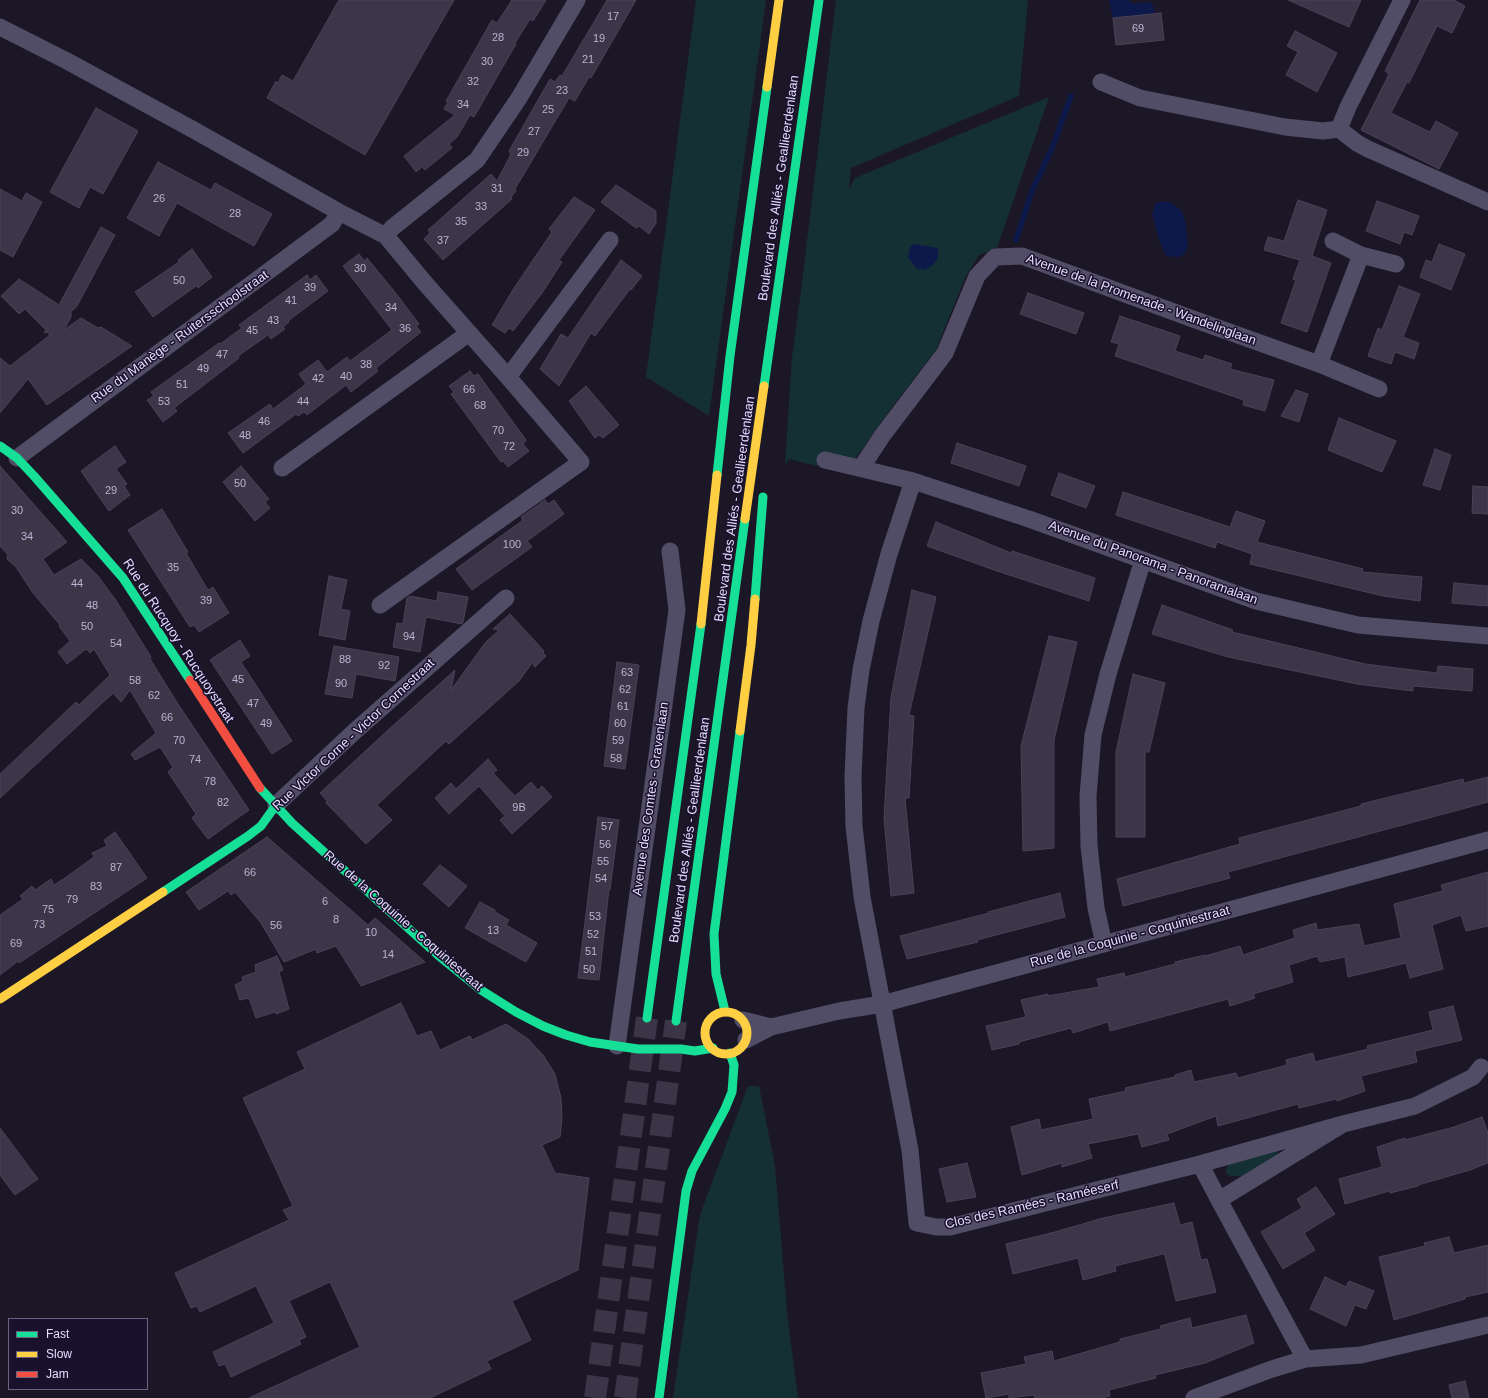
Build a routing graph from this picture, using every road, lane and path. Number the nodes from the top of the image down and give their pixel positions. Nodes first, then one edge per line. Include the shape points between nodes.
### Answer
1 (577, 0) edge
2 (779, 0) edge
3 (819, 0) edge
4 (1402, 0) edge
5 (0, 27) edge
6 (1101, 82) dead end
7 (1339, 129) junction
8 (1488, 202) edge
9 (339, 212) junction
10 (386, 236) junction
11 (610, 240) dead end
12 (1333, 241) dead end
13 (1361, 255) junction
14 (1396, 264) dead end
15 (469, 333) junction
16 (1320, 364) junction
17 (508, 377) junction
18 (1379, 389) dead end
19 (761, 411) junction
20 (0, 446) edge
21 (17, 458) junction
22 (763, 458) dead end
23 (825, 460) dead end
24 (282, 468) dead end
25 (861, 468) junction
26 (913, 481) junction
27 (764, 489) dead end
28 (670, 551) dead end
29 (1143, 560) junction
30 (506, 598) dead end
31 (380, 605) dead end
32 (1488, 636) edge
33 (276, 805) junction
34 (1488, 840) edge
35 (1104, 944) junction
36 (0, 999) edge
37 (882, 1004) junction
38 (725, 1012) junction
39 (647, 1018) tunnel mouth
40 (743, 1020) junction
41 (676, 1021) tunnel mouth
42 (771, 1027) junction
43 (705, 1033) junction
44 (746, 1040) junction
45 (617, 1046) junction
46 (712, 1048) junction
47 (681, 1049) junction
48 (730, 1053) junction
49 (1482, 1067) dead end
50 (1343, 1124) junction
51 (1200, 1164) junction
52 (1219, 1200) junction
53 (1488, 1325) edge
54 (1305, 1359) junction
55 (659, 1398) edge
56 (1194, 1398) edge

1 - 10 street via 519,98 477,160 392,228
2 - 39 main road, Boulevard des Alliés - Geallieerdenlaan via 731,348 700,630
3 - 19 main road, Boulevard des Alliés - Geallieerdenlaan
4 - 7 street
5 - 9 street via 192,129
6 - 7 street via 1140,98 1285,127 1323,131
7 - 8 street via 1368,149
9 - 10 street
9 - 21 street, Rue du Manège - Ruitersschoolstraat via 332,224
10 - 15 street
11 - 17 street
12 - 13 street
13 - 14 street
13 - 16 street
15 - 17 street
15 - 24 street
16 - 18 street, Avenue de la Promenade - Wandelinglaan
16 - 25 street, Avenue de la Promenade - Wandelinglaan via 1022,256 995,257 977,276 945,353
17 - 31 street via 580,462
19 - 22 main road
19 - 41 main road, Boulevard des Alliés - Geallieerdenlaan
20 - 21 main road, Rue du Rucquoy - Rucquoystraat
21 - 33 main road, Rue du Rucquoy - Rucquoystraat via 123,578 260,789
23 - 25 street, Avenue du Panorama - Panoramalaan
25 - 26 street, Avenue du Panorama - Panoramalaan
26 - 29 street, Avenue du Panorama - Panoramalaan
26 - 37 street via 889,554 871,621 861,670 853,746 857,861
27 - 38 main road via 751,645 714,934 716,974
28 - 45 street, Avenue des Comtes - Gravenlaan via 677,610
29 - 32 street, Avenue du Panorama - Panoramalaan via 1256,600 1358,625
29 - 35 street via 1108,674 1093,735 1088,796 1089,846 1096,908
30 - 33 street, Rue Victor Corne - Victor Cornestraat
33 - 36 main road, Rue Victor Corne - Victor Cornestraat via 261,826 248,836
33 - 45 main road, Rue de la Coquinie - Coquiniestraat via 292,823 439,956 481,990 516,1012 566,1035
34 - 35 street, Rue de la Coquinie - Coquiniestraat
35 - 37 street, Rue de la Coquinie - Coquiniestraat
37 - 42 street, Rue de la Coquinie - Coquiniestraat
37 - 51 street, Clos des Ramées - Raméeserf via 910,1150 917,1223 950,1227
38 - 40 main road, Rue de la Coquinie - Coquiniestraat via 732,1012
38 - 43 main road, Rue de la Coquinie - Coquiniestraat via 713,1016
40 - 42 street, Rue de la Coquinie - Coquiniestraat
40 - 44 main road via 747,1030
42 - 44 street, Rue de la Coquinie - Coquiniestraat
43 - 46 main road
43 - 47 main road, Rue de la Coquinie - Coquiniestraat
44 - 48 main road, Rue de la Coquinie - Coquiniestraat via 737,1051
45 - 47 main road, Rue de la Coquinie - Coquiniestraat
46 - 47 main road, Rue de la Coquinie - Coquiniestraat via 695,1051
46 - 48 main road, Rue de la Coquinie - Coquiniestraat
48 - 55 main road via 734,1065 732,1092 692,1171 686,1191
49 - 50 street, Clos des Ramées - Raméeserf via 1473,1077 1415,1106
50 - 51 street, Clos des Ramées - Raméeserf
50 - 52 street, Clos des Ramées - Raméeserf
51 - 52 street
52 - 54 street
53 - 54 street via 1361,1355
54 - 56 street

